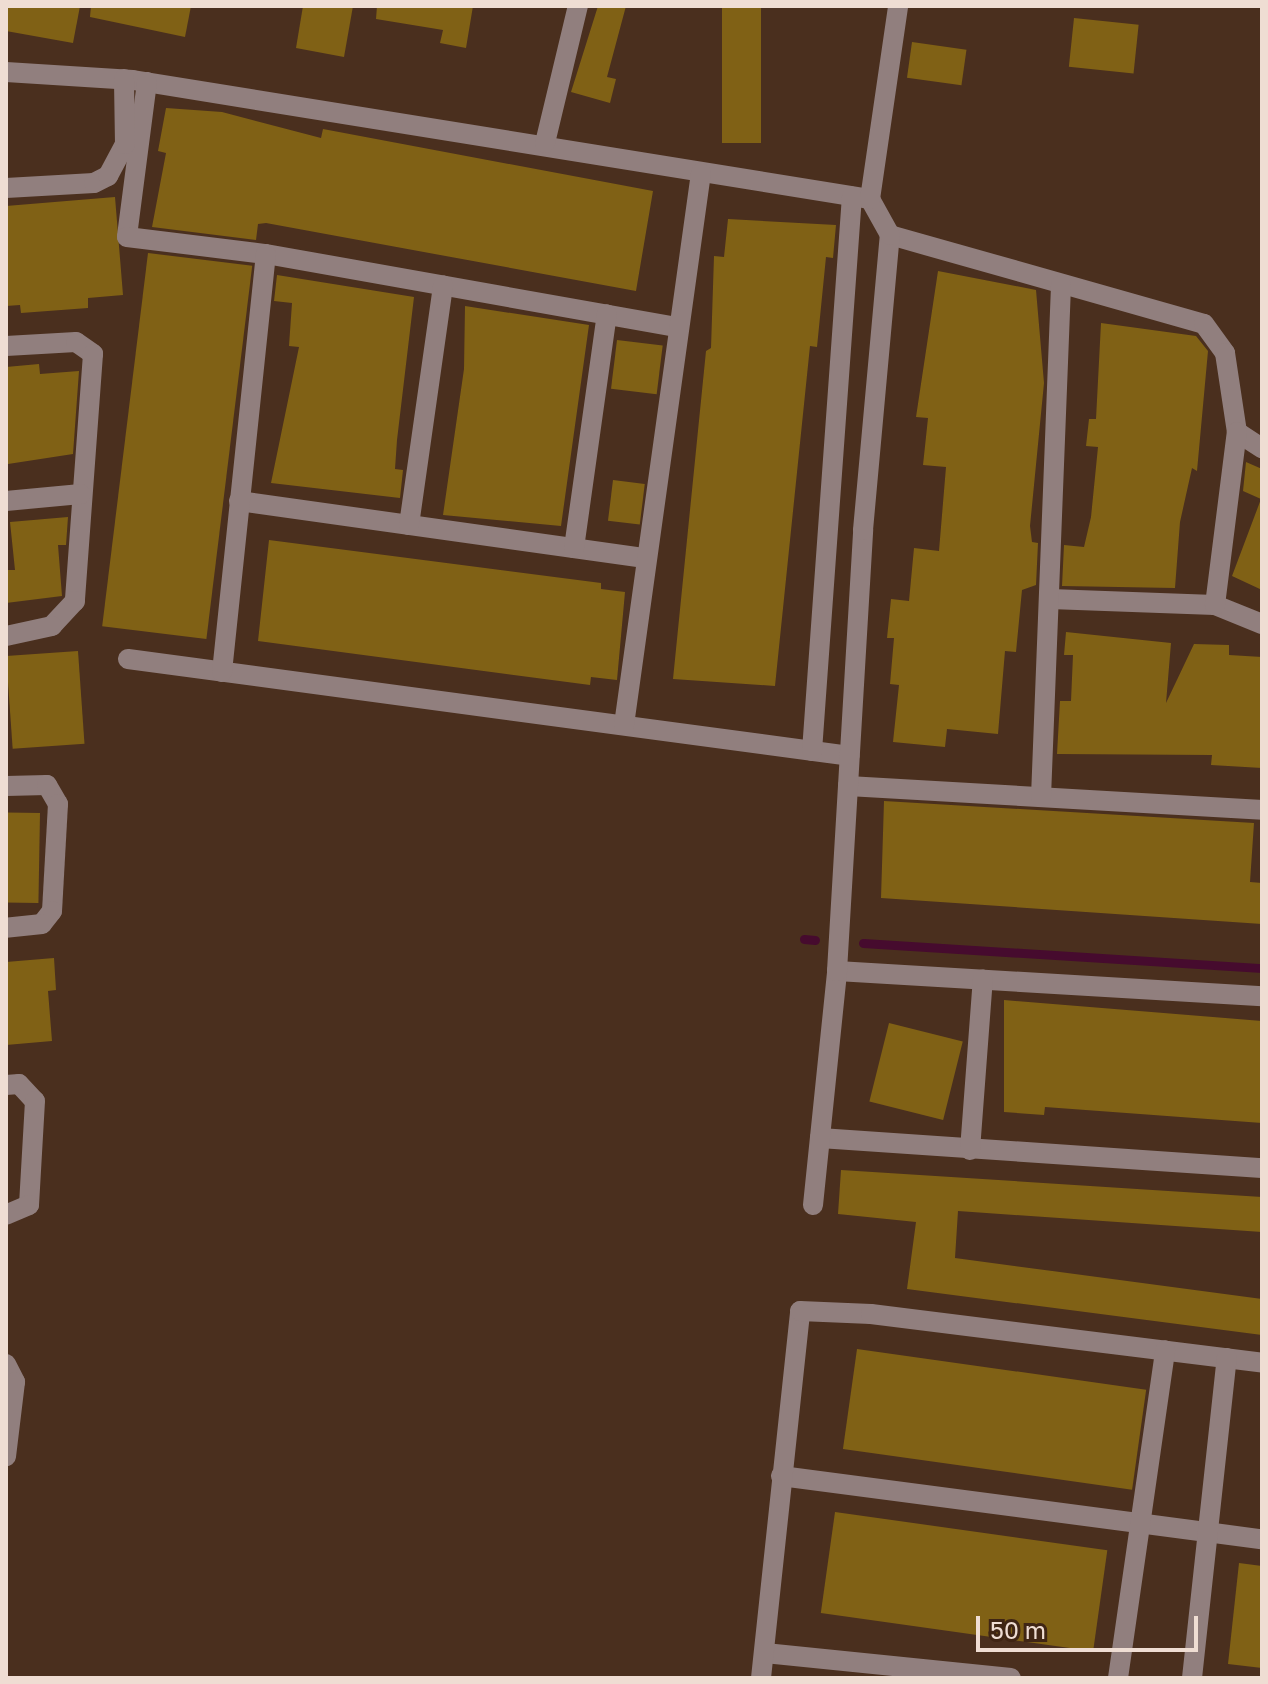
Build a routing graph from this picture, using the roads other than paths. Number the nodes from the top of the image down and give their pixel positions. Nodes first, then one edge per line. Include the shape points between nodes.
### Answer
1 (578, 6) edge
2 (898, 6) edge
3 (6, 72) edge
4 (124, 79) junction
5 (147, 82) junction
6 (545, 143) junction
7 (701, 173) junction
8 (6, 188) edge
9 (861, 198) junction
10 (890, 235) junction
11 (266, 254) junction
12 (443, 285) junction
13 (1061, 285) junction
14 (607, 314) junction
15 (676, 327) junction
16 (6, 346) edge
17 (1237, 432) junction
18 (1262, 448) edge
19 (81, 494) junction
20 (6, 501) edge
21 (239, 501) junction
22 (409, 525) junction
23 (574, 548) junction
24 (645, 558) junction
25 (1050, 599) junction
26 (1215, 605) junction
27 (1262, 624) edge
28 (6, 636) edge
29 (128, 659) dead end
30 (222, 672) junction
31 (624, 725) junction
32 (812, 751) junction
33 (850, 756) junction
34 (6, 786) edge
35 (848, 786) junction
36 (1041, 797) junction
37 (1262, 810) edge
38 (6, 928) edge
39 (837, 971) junction
40 (983, 979) junction
41 (1262, 996) edge
42 (6, 1085) edge
43 (820, 1138) junction
44 (970, 1150) junction
45 (1262, 1168) edge
46 (813, 1205) dead end
47 (6, 1215) edge
48 (1165, 1350) junction
49 (1227, 1358) junction
50 (1262, 1363) edge
51 (6, 1364) edge
52 (6, 1456) edge
53 (781, 1476) junction
54 (1140, 1520) junction
55 (1211, 1532) junction
56 (1262, 1539) edge
57 (765, 1653) junction
58 (761, 1678) edge
59 (1011, 1678) edge
60 (1118, 1678) edge
61 (1192, 1678) edge

1 - 6 street
2 - 9 street
3 - 4 street
4 - 5 street
4 - 8 street via 125,144 108,176 94,183
5 - 6 street
5 - 11 street via 127,237
6 - 7 street
7 - 9 street
7 - 15 street
9 - 10 street
9 - 32 street
10 - 13 street
10 - 33 street
11 - 12 street
11 - 21 street
12 - 14 street
12 - 22 street
13 - 17 street via 1204,324 1225,353
13 - 25 street
14 - 15 street
14 - 23 street
15 - 24 street
16 - 19 street via 76,342 93,354
17 - 18 street
17 - 26 street
19 - 20 street
19 - 28 street via 75,601 52,626
21 - 22 street
21 - 30 street
22 - 23 street
23 - 24 street
24 - 31 street
25 - 26 street
25 - 36 street
26 - 27 street
29 - 30 street
30 - 31 street
31 - 32 street
32 - 33 street
33 - 35 street
34 - 38 street via 47,785 58,804 52,911 42,924
35 - 36 street
35 - 39 street
36 - 37 street
39 - 40 street
39 - 43 street
40 - 41 street
40 - 44 street
42 - 47 street via 19,1084 35,1101 29,1205
43 - 44 street
43 - 46 street
44 - 45 street
48 - 49 street
48 - 53 street via 800,1311
48 - 54 street
49 - 50 street
49 - 55 street
51 - 52 street via 15,1382
53 - 54 street
53 - 57 street
54 - 55 street
54 - 60 street
55 - 56 street
55 - 61 street
57 - 58 street
57 - 59 street

